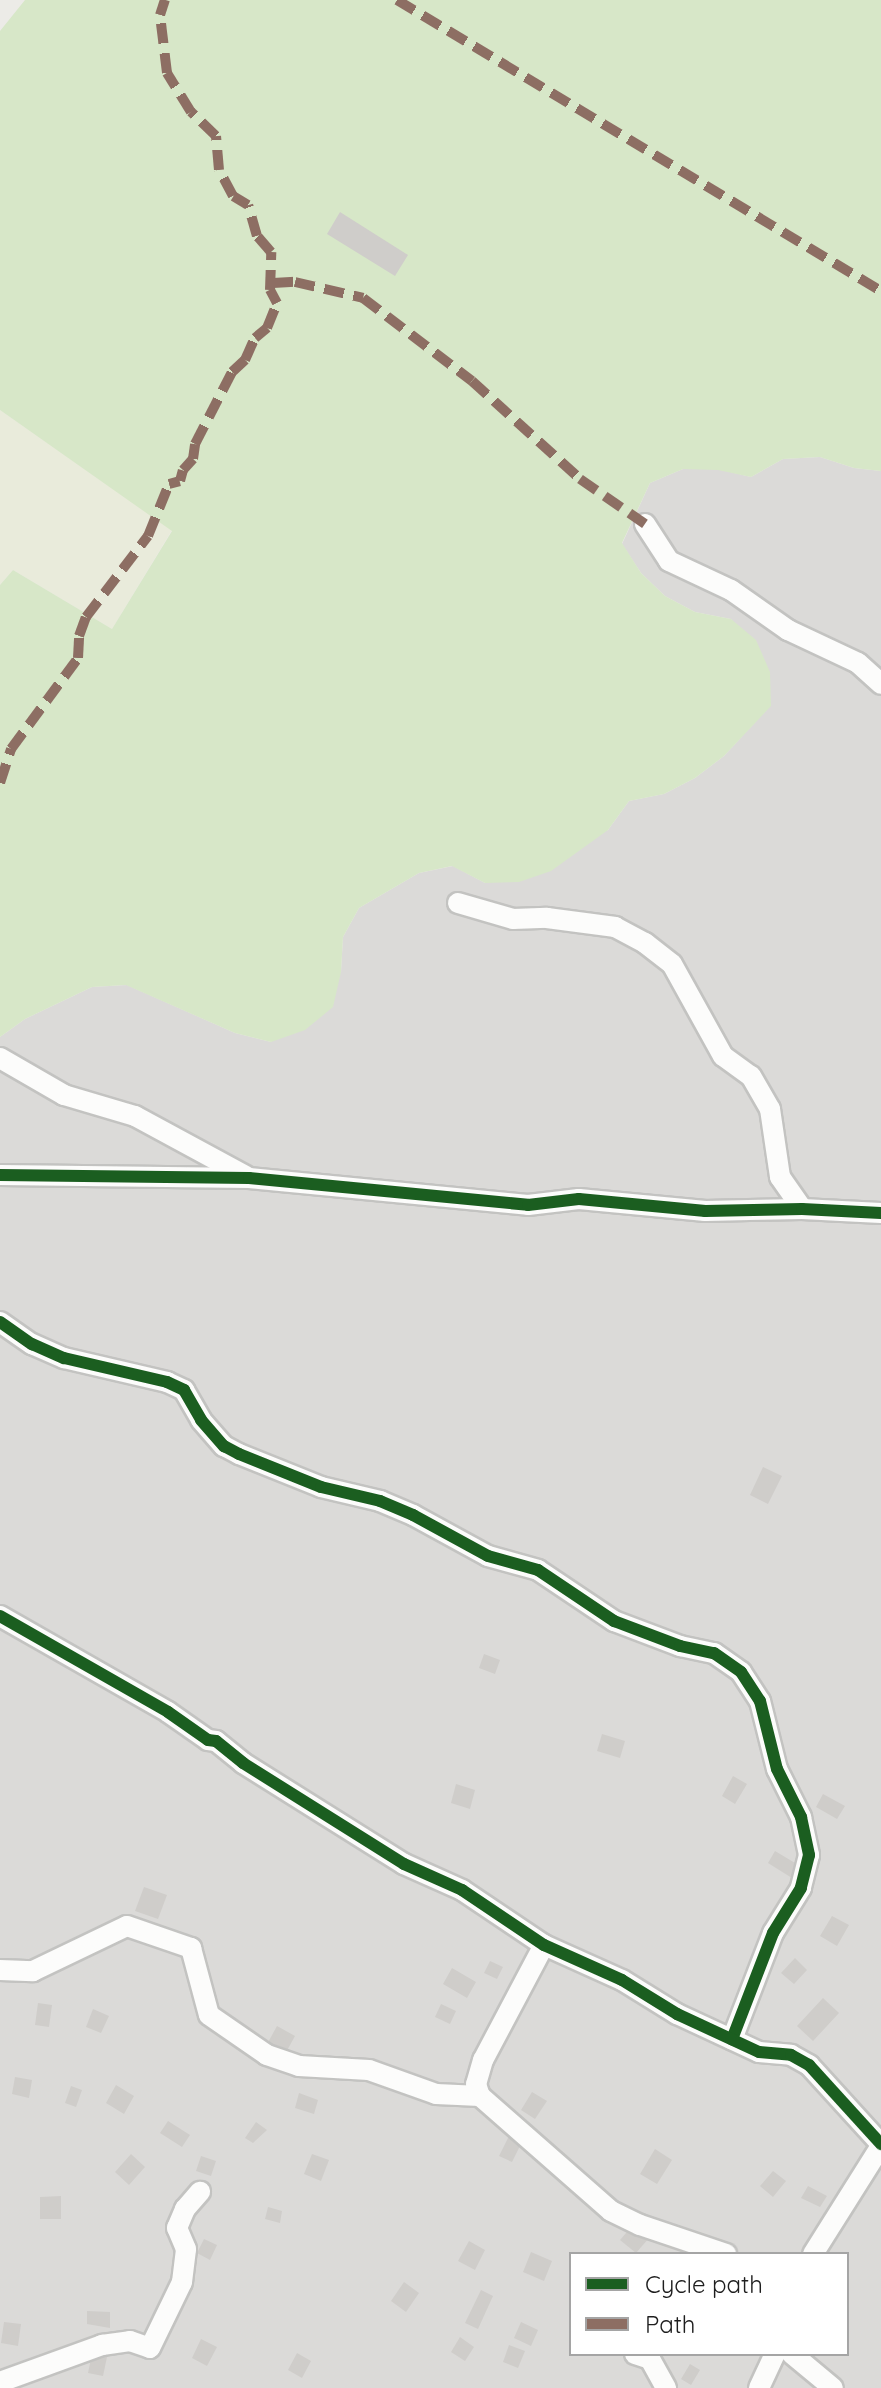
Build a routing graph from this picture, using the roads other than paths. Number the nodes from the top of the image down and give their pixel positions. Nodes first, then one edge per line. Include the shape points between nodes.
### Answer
1 (645, 524) dead end
2 (881, 684) edge
3 (458, 903) dead end
4 (0, 1058) edge
5 (0, 1175) edge
6 (249, 1178) junction
7 (802, 1209) junction
8 (881, 1213) edge
9 (0, 1322) edge
10 (0, 1616) edge
11 (544, 1945) junction
12 (0, 1970) edge
13 (732, 2039) junction
14 (480, 2096) junction
15 (881, 2145) edge
16 (200, 2192) dead end
17 (720, 2252) edge
18 (814, 2252) edge
19 (641, 2356) edge
20 (774, 2356) edge
21 (794, 2356) edge
22 (0, 2382) edge
23 (666, 2388) edge
24 (759, 2388) edge
25 (833, 2388) edge

1 - 2 street via 669,561 731,590 788,630 858,663
3 - 7 street via 513,919 615,927 672,964 723,1056 751,1076 770,1109 780,1177
4 - 6 street via 64,1095 135,1116
5 - 6 street
6 - 7 street via 528,1205 579,1199 705,1211
7 - 8 street
9 - 13 street via 64,1358 184,1390 207,1427 239,1454 321,1487 413,1515 488,1556 538,1570 614,1621 714,1653 741,1672 760,1701 777,1769 801,1817 809,1855 801,1888 773,1933
10 - 11 street via 216,1741 404,1864 462,1890
11 - 13 street
11 - 14 street via 483,2060 476,2084
12 - 14 street via 33,1971 127,1926 191,1948 209,2015 267,2055 299,2066 369,2070 436,2094
13 - 15 street via 809,2065
14 - 17 street via 611,2211
15 - 18 street
16 - 22 street via 177,2228 186,2249 182,2282 150,2348 130,2341 102,2345
19 - 23 street via 650,2359
20 - 24 street
21 - 25 street

